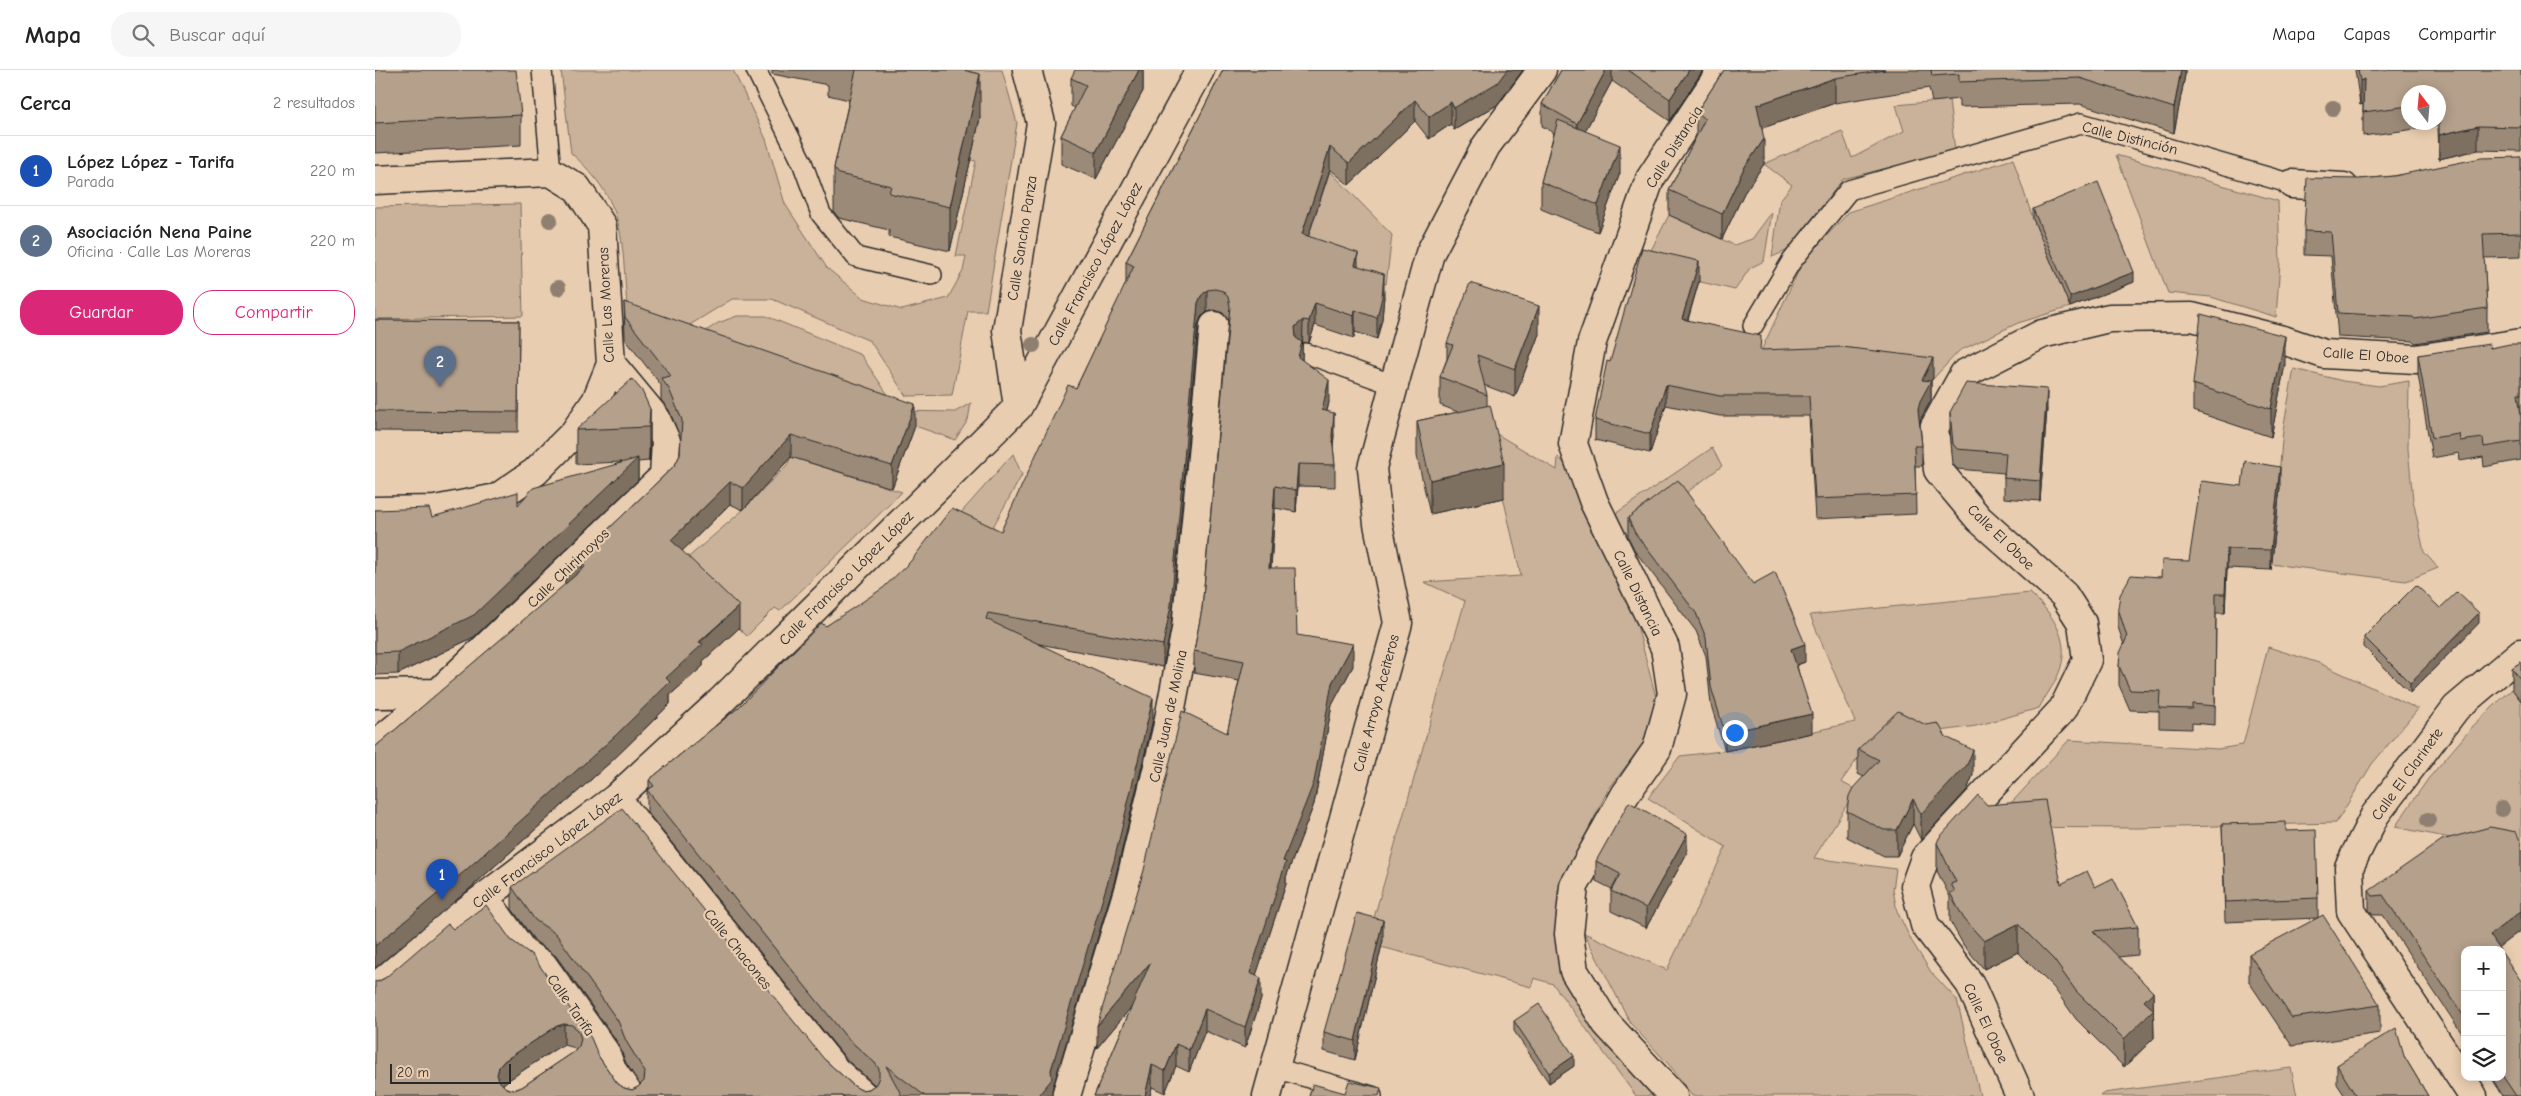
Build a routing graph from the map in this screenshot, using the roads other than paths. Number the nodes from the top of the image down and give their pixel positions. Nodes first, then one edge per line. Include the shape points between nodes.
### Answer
1 (542, 70) edge
2 (756, 70) edge
3 (1027, 70) edge
4 (1200, 70) edge
5 (1542, 70) edge
6 (1722, 70) edge
7 (551, 172) junction
8 (375, 180) edge
9 (2293, 184) joint
10 (2372, 186) edge
11 (932, 275) dead end
12 (1214, 326) dead end
13 (1753, 326) dead end
14 (2521, 343) edge
15 (1305, 353) dead end
16 (611, 364) junction
17 (1394, 386) junction
18 (1018, 407) junction
19 (375, 511) edge
20 (2521, 653) edge
21 (438, 693) junction
22 (375, 694) edge
23 (375, 745) edge
24 (616, 798) junction
25 (485, 898) junction
26 (375, 988) edge
27 (1275, 1068) junction
28 (630, 1096) edge
29 (864, 1096) edge
30 (1066, 1096) edge
31 (1267, 1096) edge
32 (1372, 1096) edge
33 (1673, 1096) edge
34 (2020, 1096) edge
35 (2473, 1096) edge

1 - 7 lane
2 - 11 lane via 802,162 821,214 856,257
3 - 18 street, Calle Sancho Panza via 1041,123 1007,330
4 - 18 street, Calle Francisco López López
5 - 17 street, Calle Arroyo Aceiteros via 1486,146 1430,253
6 - 33 street, Calle Distancia via 1650,179 1591,342 1573,444 1594,502 1665,648 1672,694 1657,749 1625,795 1574,886 1569,934 1574,971 1606,1023
7 - 8 street
7 - 16 street, Calle Las Moreras via 577,188 602,226
9 - 10 street, Calle Distinción via 2324,188
9 - 13 lane, Calle Distinción via 2081,123 1849,190 1791,262
12 - 30 street, Calle Juan de Molina via 1186,629 1171,711 1129,887
14 - 34 street, Calle El Oboe via 2416,359 2324,354 2192,317 2109,318 2042,334 1964,374 1934,428 1938,470 1979,519 2064,595 2082,623 2087,660 2063,710 1925,858 1915,886 1925,925 1970,984
15 - 17 lane
16 - 19 street, Calle Las Moreras via 596,401 574,433 535,472 497,498 435,510
16 - 21 street, Calle Chirimoyos via 655,417 666,441 664,476
17 - 27 street, Calle Arroyo Aceiteros via 1372,468 1378,524 1398,623
18 - 24 street, Calle Francisco López López via 720,702
20 - 35 street, Calle El Clarinete via 2456,708 2375,815 2349,867 2351,911
21 - 22 street
21 - 23 street, Calle Chirimoyos
24 - 25 street, Calle Francisco López López
24 - 29 street, Calle Chacones via 836,1071
25 - 26 street, Calle Francisco López López
25 - 28 street, Calle Tarifa via 524,953 543,965 605,1052 612,1070
27 - 31 street, Calle Arroyo Aceiteros
27 - 32 lane

